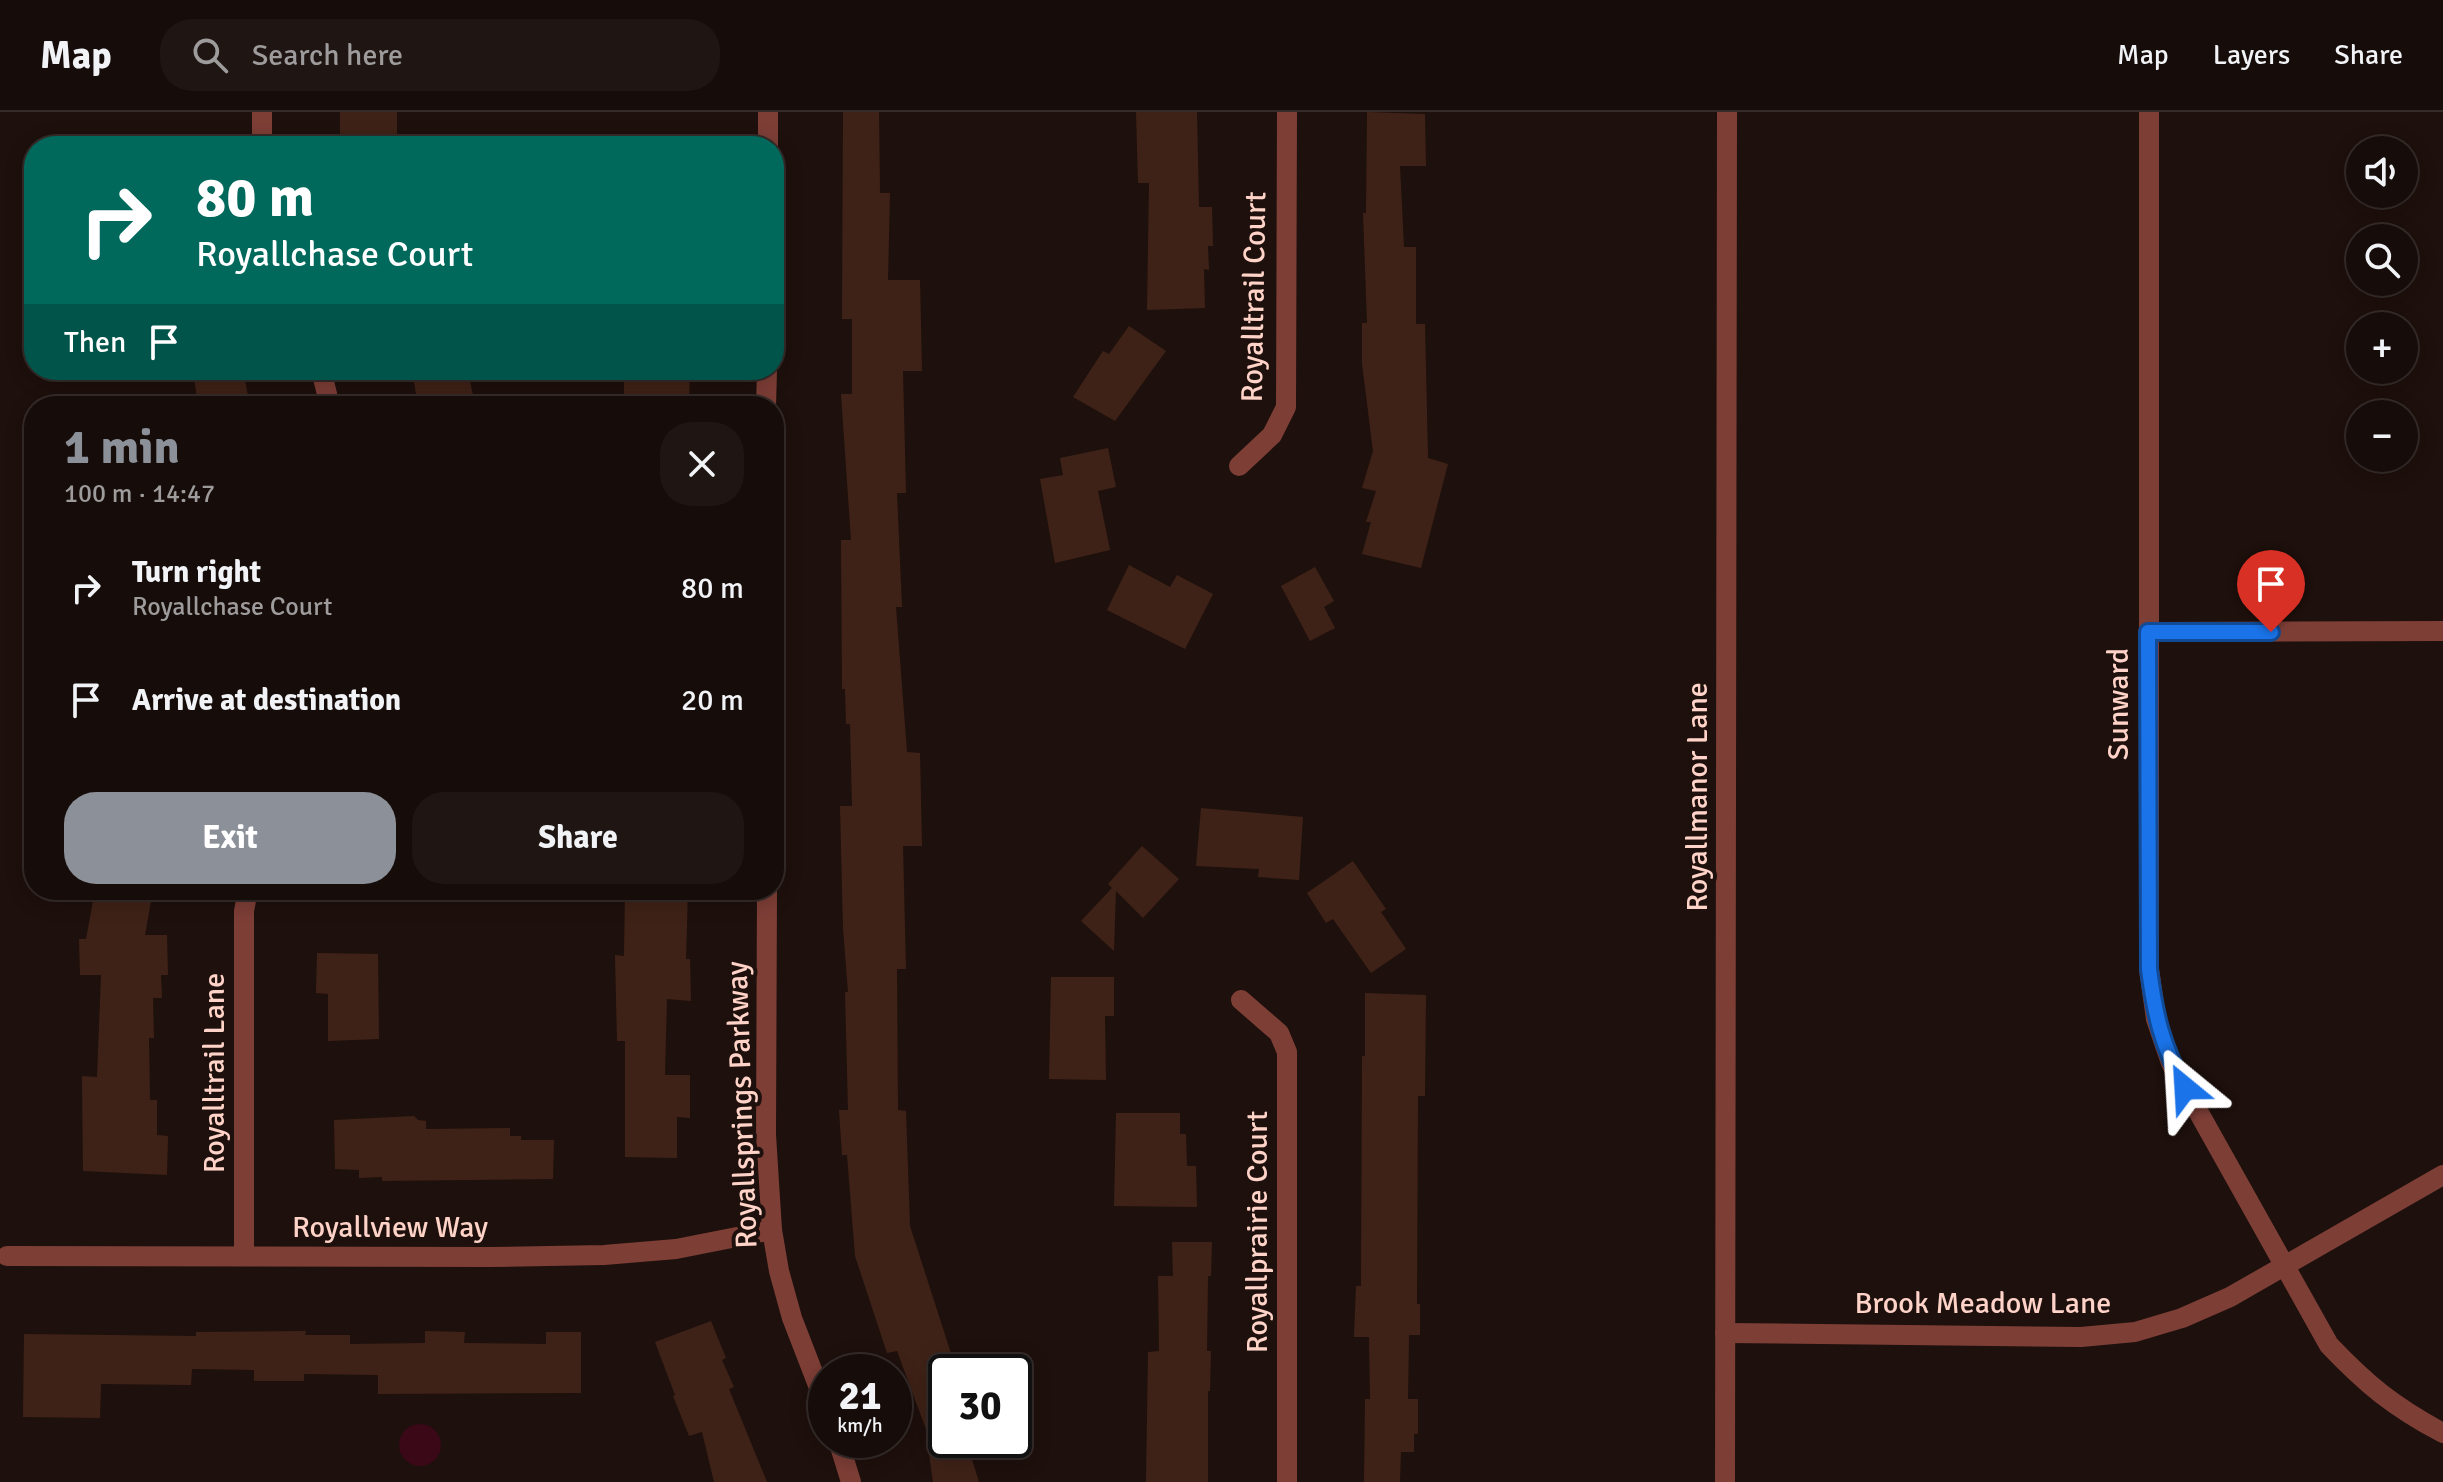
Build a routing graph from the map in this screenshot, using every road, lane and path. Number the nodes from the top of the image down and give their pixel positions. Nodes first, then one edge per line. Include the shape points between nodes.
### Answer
1 (262, 112) edge
2 (768, 112) edge
3 (1287, 112) edge
4 (1727, 112) edge
5 (2149, 112) edge
6 (262, 136) edge
7 (768, 136) edge
8 (1239, 466) dead end
9 (2443, 631) edge
10 (2148, 632) junction
11 (246, 900) edge
12 (767, 900) edge
13 (1241, 1000) dead end
14 (2443, 1175) edge
15 (772, 1230) junction
16 (7, 1256) dead end
17 (244, 1256) junction
18 (2284, 1264) junction
19 (1725, 1333) junction
20 (808, 1359) edge
21 (2443, 1433) edge
22 (844, 1458) edge
23 (851, 1482) edge
24 (1287, 1482) edge
25 (1725, 1482) edge

1 - 6 street
2 - 7 street
3 - 8 street, Royalltrail Court via 1286,407 1272,435
4 - 19 street, Royallmanor Lane
5 - 10 street, Sunward
9 - 10 street
10 - 18 street, Sunward via 2149,969 2156,1019 2171,1063
11 - 17 street, Royalltrail Lane
12 - 15 street, Royallsprings Parkway via 766,1124
13 - 24 street, Royallprairie Court via 1279,1033 1287,1052
14 - 18 street, Brook Meadow Lane
15 - 17 street, Royallview Way via 676,1249 604,1255
15 - 20 street, Royallsprings Parkway via 792,1318
16 - 17 street, Royallview Way
18 - 19 street, Brook Meadow Lane via 2206,1308 2135,1332 2081,1337
18 - 21 street, Sunward via 2329,1345 2360,1378 2402,1411
19 - 25 street, Royallmanor Lane
22 - 23 street

